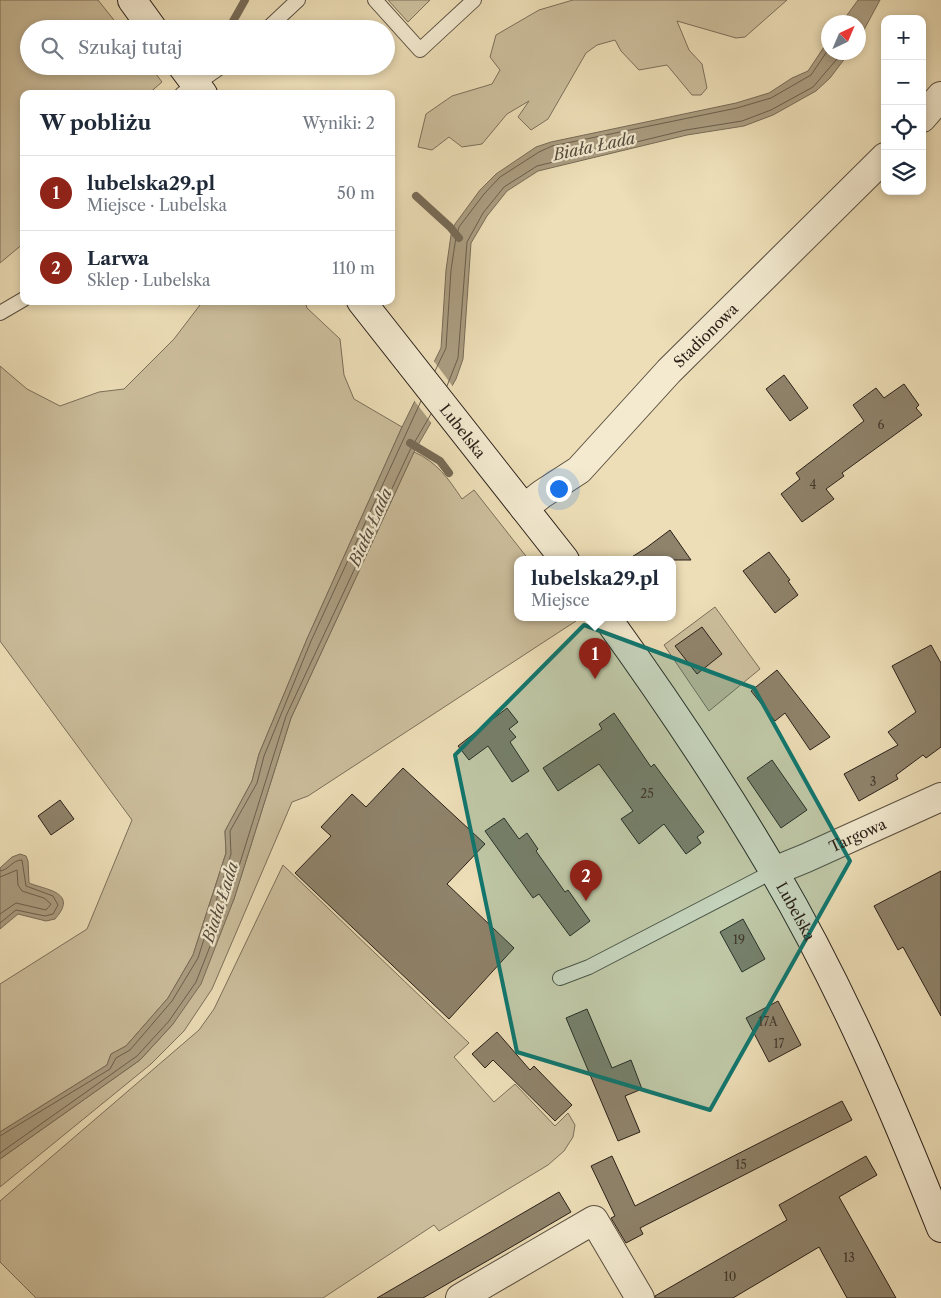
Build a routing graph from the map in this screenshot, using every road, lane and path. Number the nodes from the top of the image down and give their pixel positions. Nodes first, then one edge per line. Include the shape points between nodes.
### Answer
1 (132, 0) edge
2 (298, 0) edge
3 (375, 0) edge
4 (474, 0) edge
5 (146, 20) edge
6 (277, 20) edge
7 (393, 20) edge
8 (395, 22) edge
9 (206, 75) edge
10 (191, 84) edge
11 (941, 96) edge
12 (926, 113) edge
13 (881, 161) edge
14 (20, 301) edge
15 (364, 305) edge
16 (0, 313) edge
17 (524, 508) junction
18 (562, 556) edge
19 (609, 621) edge
20 (941, 797) edge
21 (774, 871) junction
22 (560, 978) dead end
23 (941, 1228) edge
24 (460, 1298) edge
25 (640, 1298) edge

1 - 5 street
2 - 6 lane
3 - 7 lane
4 - 8 lane via 420,50
9 - 10 lane
11 - 12 street
13 - 17 street, Stadionowa via 669,371 579,470
14 - 16 lane
15 - 17 street, Lubelska
17 - 18 street, Lubelska
19 - 21 street, Lubelska via 702,754
20 - 21 street, Targowa
21 - 22 lane via 589,968
21 - 23 street, Lubelska via 829,973 869,1057
24 - 25 street via 594,1220

